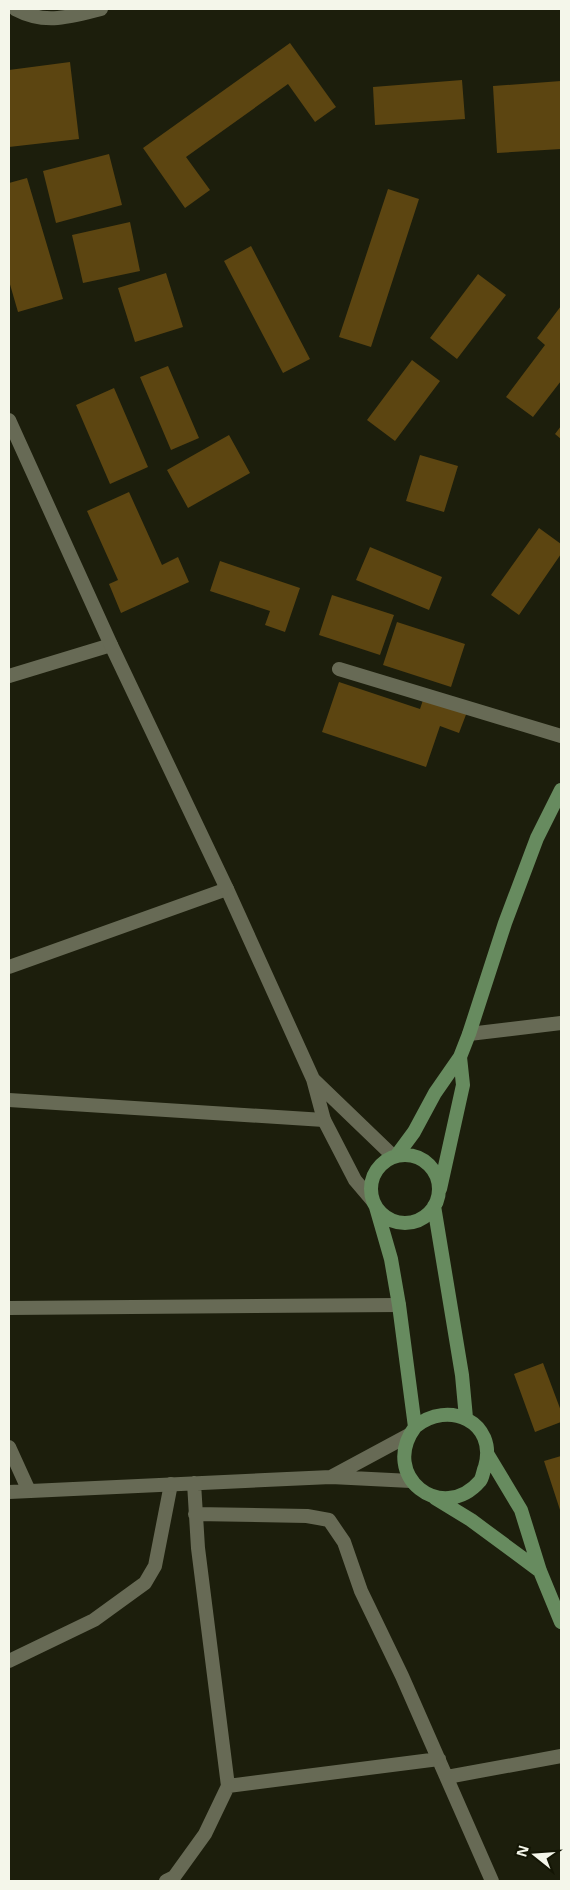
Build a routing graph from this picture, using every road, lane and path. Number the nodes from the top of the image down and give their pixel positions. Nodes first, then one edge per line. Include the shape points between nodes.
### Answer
1 (15, 9) edge
2 (101, 9) edge
3 (9, 420) edge
4 (111, 645) junction
5 (340, 669) dead end
6 (9, 676) edge
7 (561, 736) edge
8 (561, 790) edge
9 (227, 889) junction
10 (9, 967) edge
11 (561, 1023) edge
12 (469, 1034) junction
13 (460, 1057) junction
14 (313, 1079) junction
15 (9, 1100) edge
16 (324, 1120) junction
17 (395, 1155) junction
18 (436, 1201) junction
19 (374, 1203) junction
20 (399, 1305) junction
21 (9, 1308) edge
22 (466, 1418) junction
23 (412, 1431) junction
24 (9, 1447) edge
25 (488, 1455) junction
26 (331, 1477) junction
27 (411, 1481) junction
28 (194, 1482) junction
29 (171, 1484) junction
30 (28, 1491) junction
31 (9, 1492) edge
32 (435, 1498) junction
33 (195, 1514) junction
34 (540, 1571) junction
35 (561, 1622) edge
36 (9, 1661) edge
37 (561, 1756) edge
38 (439, 1759) junction
39 (447, 1776) junction
40 (228, 1786) junction
41 (166, 1881) edge
42 (492, 1881) edge

1 - 2 street via 28,16 59,20
3 - 4 street
4 - 6 street
4 - 9 street
5 - 7 street
8 - 12 main road via 537,838
9 - 10 street
9 - 14 street
11 - 12 street
12 - 13 main road
13 - 17 main road via 414,1132
13 - 18 main road via 463,1085
14 - 16 street
14 - 17 street
15 - 16 street
16 - 19 street via 355,1180
17 - 18 main road via 414,1155 429,1164 438,1178
17 - 19 main road via 379,1166 371,1182
18 - 19 main road via 427,1215 405,1223 383,1216
18 - 22 main road
19 - 20 main road via 391,1259
20 - 21 street
20 - 23 main road
22 - 23 main road via 444,1414 434,1416
22 - 25 main road via 482,1434
23 - 26 street
23 - 27 main road via 404,1450 405,1466
24 - 30 street
25 - 32 main road via 481,1480 461,1496
25 - 34 main road via 521,1510
26 - 27 street
26 - 28 street
27 - 32 main road
28 - 29 street
28 - 33 street
29 - 30 street
29 - 36 street via 155,1566 146,1583 94,1620
30 - 31 street
32 - 34 main road
33 - 38 street via 306,1516 330,1520 344,1542 361,1591
33 - 40 street
34 - 35 main road
37 - 39 street
38 - 39 street
38 - 40 street
39 - 42 street
40 - 41 street via 205,1834 174,1877

